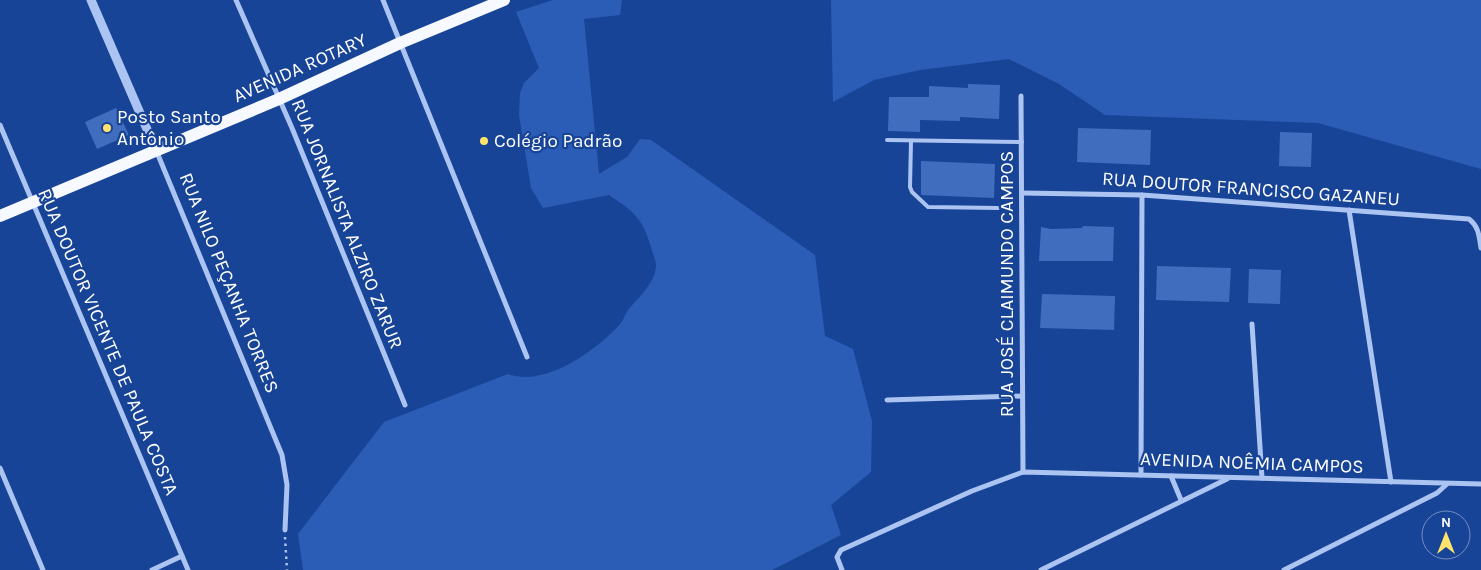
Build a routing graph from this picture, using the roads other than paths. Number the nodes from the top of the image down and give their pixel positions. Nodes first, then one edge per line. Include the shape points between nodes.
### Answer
1 (92, 0) edge
2 (236, 0) edge
3 (383, 0) edge
4 (504, 0) edge
5 (400, 43) junction
6 (1021, 96) dead end
7 (279, 99) junction
8 (0, 126) edge
9 (887, 140) dead end
10 (911, 141) junction
11 (1022, 142) junction
12 (156, 150) junction
13 (1022, 193) junction
14 (1142, 195) junction
15 (32, 202) junction
16 (998, 208) dead end
17 (1349, 210) junction
18 (0, 216) edge
19 (1481, 248) edge
20 (1252, 324) dead end
21 (527, 357) dead end
22 (1022, 396) junction
23 (887, 400) dead end
24 (405, 405) dead end
25 (0, 468) edge
26 (1023, 472) junction
27 (1141, 475) junction
28 (1172, 476) junction
29 (1230, 478) junction
30 (1262, 478) junction
31 (1391, 482) junction
32 (1447, 484) junction
33 (1481, 484) edge
34 (1182, 500) junction
35 (285, 530) road end
36 (182, 556) junction
37 (43, 570) edge
38 (152, 570) edge
39 (188, 570) edge
40 (842, 570) edge
41 (1041, 570) edge
42 (1284, 570) edge

1 - 12 street, RUA NILO PEÇANHA TORRES
2 - 7 street, RUA JORNALISTA ALZIRO ZARUR
3 - 5 street
4 - 5 main road, AVENIDA ROTARY
5 - 7 main road, AVENIDA ROTARY
5 - 21 street
6 - 11 street, RUA JOSÉ CLAIMUNDO CAMPOS
7 - 12 main road, AVENIDA ROTARY
7 - 24 street, RUA JORNALISTA ALZIRO ZARUR
8 - 15 street, RUA DOUTOR VICENTE DE PAULA COSTA
9 - 10 lane
10 - 11 lane
10 - 16 lane via 910,187 928,207
11 - 13 street, RUA JOSÉ CLAIMUNDO CAMPOS
12 - 15 main road, AVENIDA ROTARY
12 - 35 street, RUA NILO PEÇANHA TORRES via 282,455 286,485
13 - 14 street, RUA DOUTOR FRANCISCO GAZANEU
13 - 22 street, RUA JOSÉ CLAIMUNDO CAMPOS
14 - 17 street, RUA DOUTOR FRANCISCO GAZANEU
14 - 27 street
15 - 18 main road, AVENIDA ROTARY
15 - 36 street, RUA DOUTOR VICENTE DE PAULA COSTA
17 - 19 street, RUA DOUTOR FRANCISCO GAZANEU via 1469,219 1475,224
17 - 31 street
20 - 30 street
22 - 23 street
22 - 26 street, RUA JOSÉ CLAIMUNDO CAMPOS
25 - 37 street
26 - 27 street, AVENIDA NOÊMIA CAMPOS
26 - 40 street via 972,491 841,550 837,557
27 - 28 street, AVENIDA NOÊMIA CAMPOS
28 - 29 street, AVENIDA NOÊMIA CAMPOS
28 - 34 street
29 - 30 street, AVENIDA NOÊMIA CAMPOS
29 - 34 street
30 - 31 street, AVENIDA NOÊMIA CAMPOS
31 - 32 street, AVENIDA NOÊMIA CAMPOS
32 - 33 street, AVENIDA NOÊMIA CAMPOS
32 - 42 street via 1437,493
34 - 41 street
36 - 38 street
36 - 39 street, RUA DOUTOR VICENTE DE PAULA COSTA

